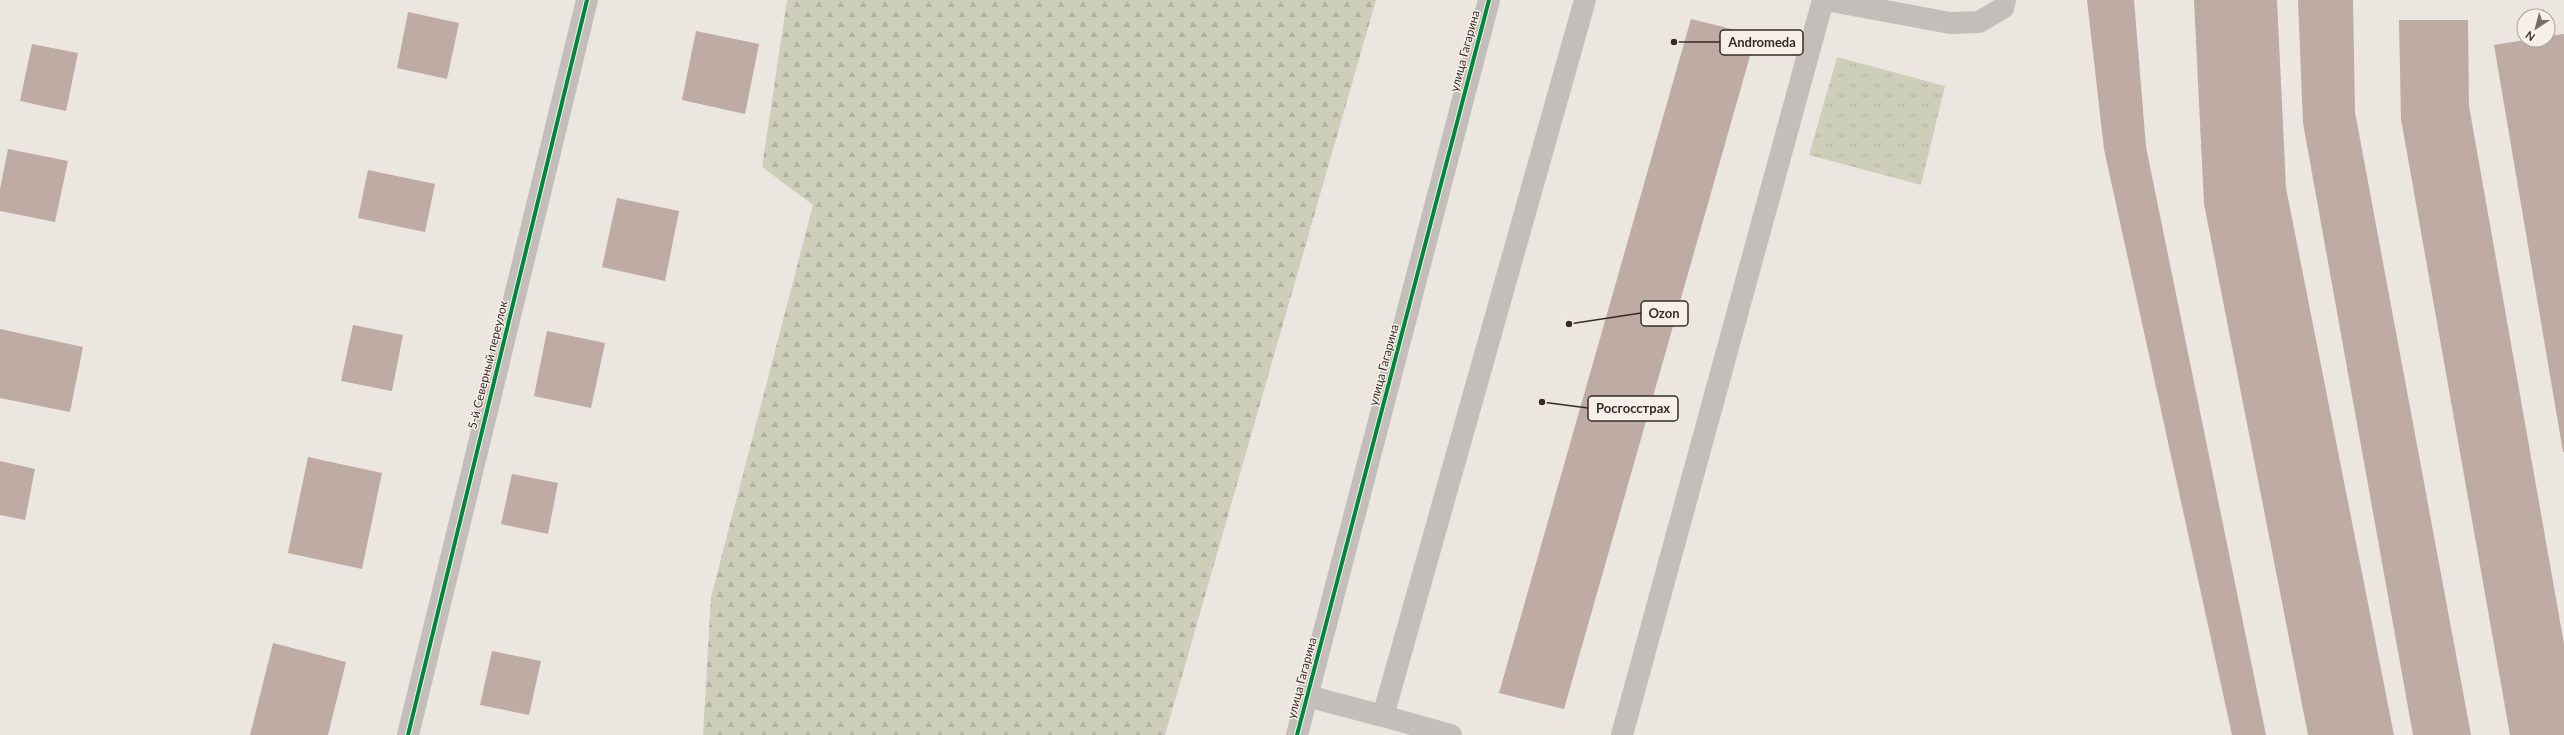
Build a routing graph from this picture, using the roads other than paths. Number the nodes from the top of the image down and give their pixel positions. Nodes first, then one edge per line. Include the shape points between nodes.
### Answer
1 (587, 0) edge
2 (1489, 0) edge
3 (1585, 0) edge
4 (1823, 0) edge
5 (1826, 0) edge
6 (2005, 0) edge
7 (1308, 696) junction
8 (1383, 716) junction
9 (408, 735) edge
10 (1297, 735) edge
11 (1451, 735) edge
12 (1622, 735) edge

1 - 9 street, 5-й Северный переулок
2 - 7 street, улица Гагарина
3 - 8 street
4 - 12 street
5 - 6 street via 1950,23 1979,22 2003,8
7 - 8 street
7 - 10 street, улица Гагарина
8 - 11 street

